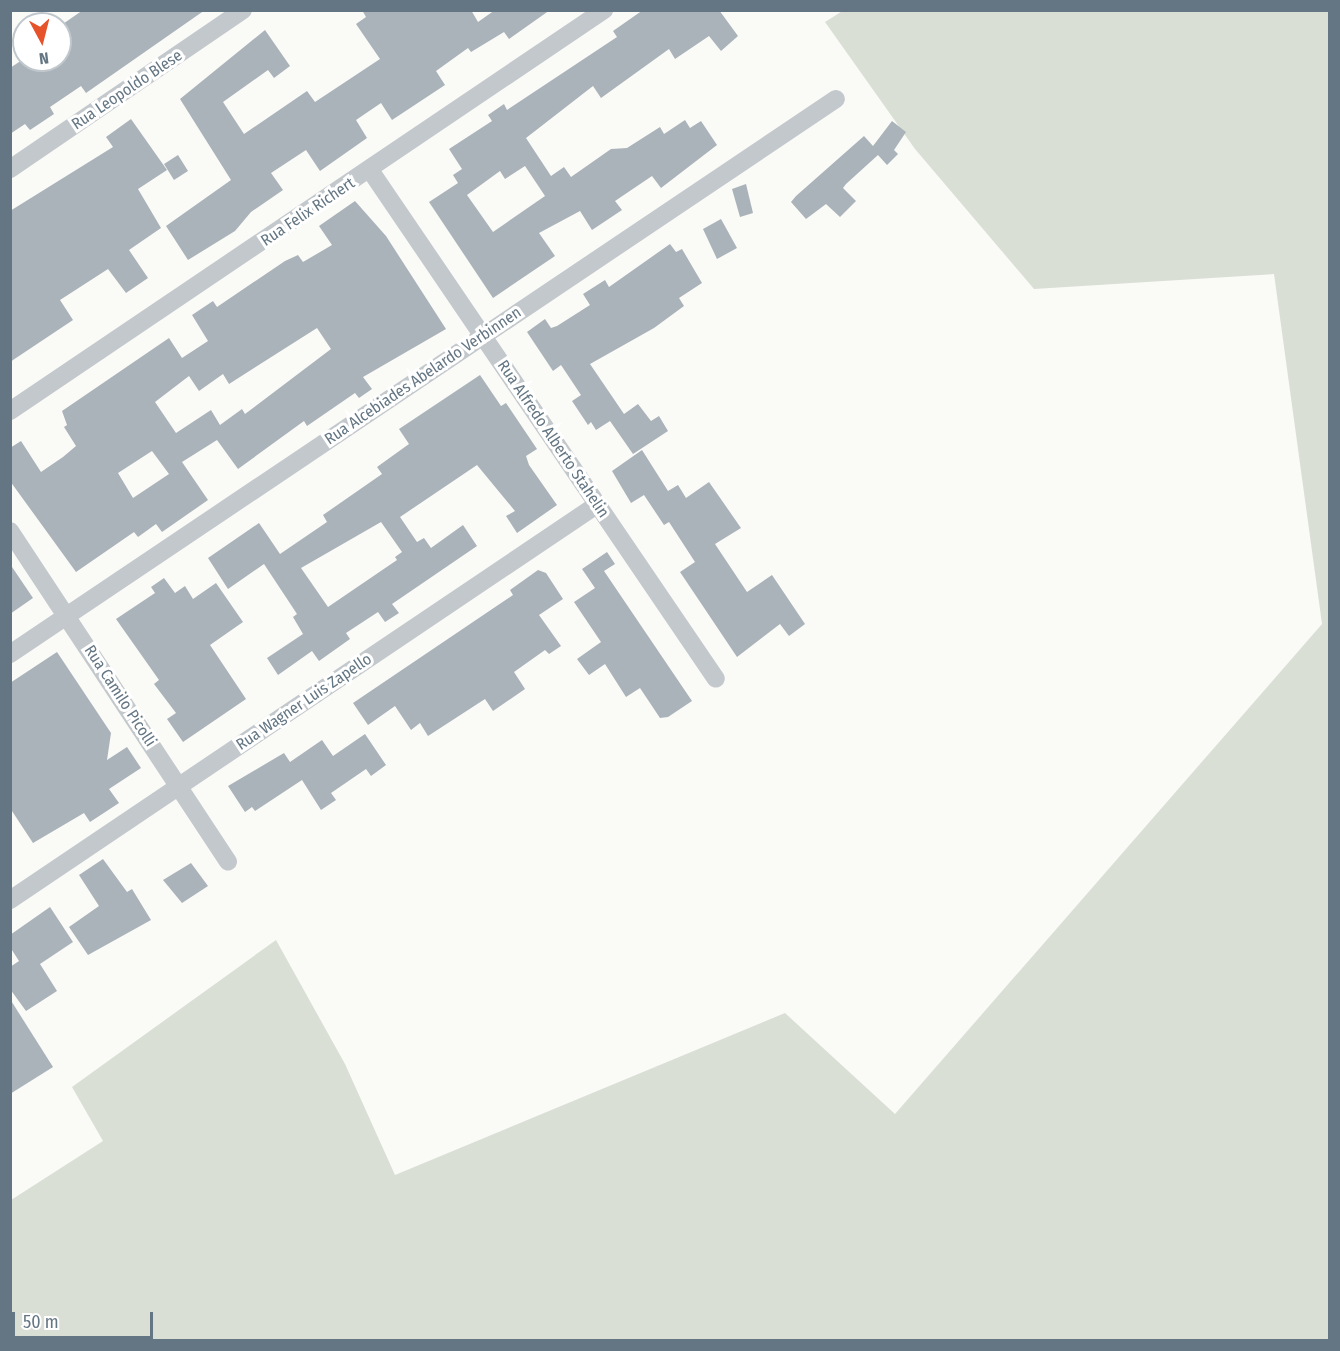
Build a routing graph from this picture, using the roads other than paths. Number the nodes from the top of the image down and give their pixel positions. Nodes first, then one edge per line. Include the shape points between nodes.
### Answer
1 (243, 10) edge
2 (604, 10) edge
3 (836, 99) dead end
4 (10, 169) edge
5 (369, 170) junction
6 (482, 335) junction
7 (10, 411) edge
8 (598, 504) junction
9 (10, 531) edge
10 (68, 615) junction
11 (10, 654) edge
12 (716, 679) dead end
13 (179, 786) junction
14 (228, 861) dead end
15 (10, 900) edge

1 - 4 street, Rua Leopoldo Blese
2 - 5 street, Rua Felix Richert
3 - 6 street, Rua Alcebiades Abelardo Verbinnen
5 - 6 street, Rua Alfredo Alberto Stahelin
5 - 7 street, Rua Felix Richert
6 - 8 street, Rua Alfredo Alberto Stahelin
6 - 10 street, Rua Alcebiades Abelardo Verbinnen
8 - 12 street, Rua Alfredo Alberto Stahelin
8 - 13 street, Rua Wagner Luis Zapello
9 - 10 street, Rua Camilo Picolli
10 - 11 street, Rua Alcebiades Abelardo Verbinnen
10 - 13 street, Rua Camilo Picolli
13 - 14 street, Rua Camilo Picolli
13 - 15 street, Rua Wagner Luis Zapello

